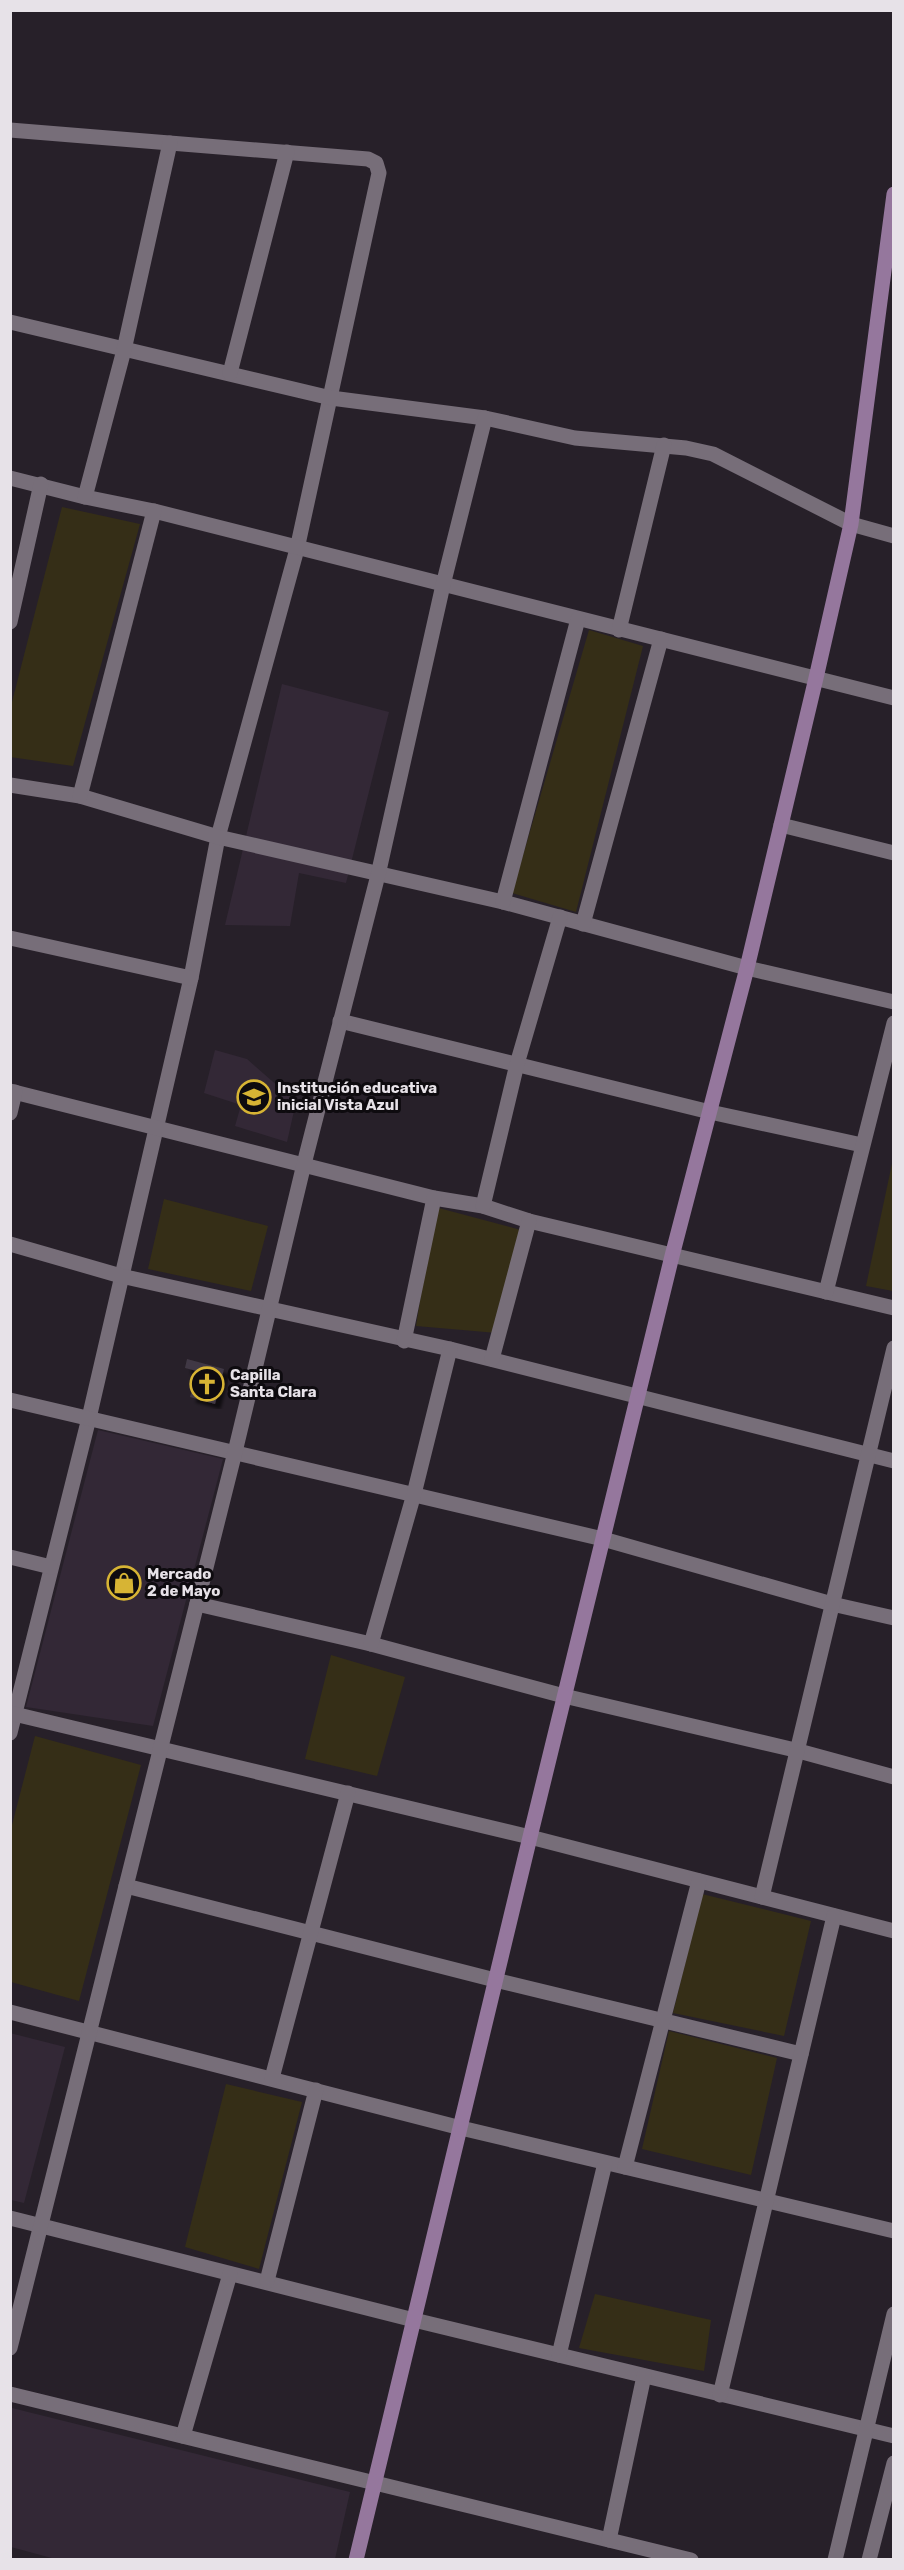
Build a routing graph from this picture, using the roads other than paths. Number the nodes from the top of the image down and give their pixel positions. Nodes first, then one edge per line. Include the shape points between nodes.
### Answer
1 (10, 130) edge
2 (170, 143) junction
3 (287, 152) junction
4 (894, 194) edge
5 (10, 322) edge
6 (124, 350) junction
7 (230, 373) junction
8 (331, 398) junction
9 (485, 418) junction
10 (664, 445) junction
11 (10, 478) edge
12 (41, 484) junction
13 (85, 497) junction
14 (154, 511) junction
15 (851, 524) junction
16 (894, 536) edge
17 (297, 549) junction
18 (442, 585) junction
19 (578, 619) junction
20 (10, 622) edge
21 (619, 630) junction
22 (661, 639) junction
23 (816, 678) junction
24 (894, 698) edge
25 (11, 790) edge
26 (80, 796) junction
27 (782, 825) junction
28 (218, 837) junction
29 (894, 853) edge
30 (378, 875) junction
31 (503, 902) junction
32 (560, 917) junction
33 (583, 924) junction
34 (10, 938) edge
35 (747, 968) junction
36 (191, 978) junction
37 (894, 1002) edge
38 (340, 1021) junction
39 (894, 1023) edge
40 (517, 1064) junction
41 (13, 1091) edge
42 (710, 1112) junction
43 (10, 1113) edge
44 (156, 1126) junction
45 (862, 1145) junction
46 (304, 1164) junction
47 (435, 1198) junction
48 (483, 1206) junction
49 (529, 1221) junction
50 (10, 1244) edge
51 (672, 1256) junction
52 (121, 1276) junction
53 (826, 1292) junction
54 (894, 1308) edge
55 (269, 1311) junction
56 (404, 1341) junction
57 (894, 1348) edge
58 (450, 1349) junction
59 (492, 1359) junction
60 (638, 1395) junction
61 (10, 1400) edge
62 (89, 1418) junction
63 (235, 1452) junction
64 (868, 1456) junction
65 (894, 1461) edge
66 (414, 1494) junction
67 (603, 1539) junction
68 (10, 1557) edge
69 (51, 1567) junction
70 (197, 1604) junction
71 (832, 1604) junction
72 (894, 1618) edge
73 (371, 1644) junction
74 (564, 1696) junction
75 (13, 1714) edge
76 (10, 1733) edge
77 (161, 1748) junction
78 (795, 1750) junction
79 (894, 1777) edge
80 (348, 1793) junction
81 (530, 1837) junction
82 (699, 1881) junction
83 (126, 1886) junction
84 (762, 1898) junction
85 (834, 1916) junction
86 (894, 1932) edge
87 (311, 1933) junction
88 (495, 1980) junction
89 (10, 2012) edge
90 (662, 2021) junction
91 (90, 2030) junction
92 (801, 2054) junction
93 (272, 2078) junction
94 (316, 2090) junction
95 (461, 2128) junction
96 (605, 2163) junction
97 (625, 2167) junction
98 (765, 2200) junction
99 (10, 2218) edge
100 (41, 2226) junction
101 (894, 2231) edge
102 (230, 2274) junction
103 (267, 2281) junction
104 (894, 2314) edge
105 (414, 2320) junction
106 (10, 2348) edge
107 (559, 2355) junction
108 (644, 2376) junction
109 (10, 2394) edge
110 (720, 2395) junction
111 (865, 2429) junction
112 (183, 2436) junction
113 (894, 2436) edge
114 (894, 2463) edge
115 (375, 2483) junction
116 (609, 2540) junction
117 (356, 2559) edge
118 (690, 2559) edge
119 (835, 2559) edge
120 (869, 2559) edge

1 - 2 street
2 - 3 street
2 - 6 street
3 - 7 street
3 - 8 street via 368,159 376,163 380,172
4 - 15 main road
5 - 6 street
6 - 7 street
6 - 13 street
7 - 8 street
8 - 9 street
8 - 17 street
9 - 10 street via 575,438
9 - 18 street
10 - 15 street via 712,454
10 - 21 street
11 - 12 street
12 - 13 street
12 - 20 street
13 - 14 street
14 - 17 street
14 - 26 street
15 - 16 street
15 - 23 main road
17 - 18 street
17 - 28 street
18 - 19 street
18 - 30 street
19 - 21 street
19 - 31 street
21 - 22 street
22 - 23 street
22 - 33 street
23 - 24 street
23 - 27 main road
25 - 26 street
26 - 28 street
27 - 29 street
27 - 35 main road
28 - 30 street
28 - 36 street
30 - 31 street
30 - 38 street
31 - 32 street
32 - 33 street
32 - 40 street
33 - 35 street
34 - 36 street
35 - 37 street
35 - 42 main road
36 - 44 street
38 - 40 street
38 - 46 street
39 - 45 street
40 - 42 street
40 - 48 street
41 - 43 street
41 - 44 street
42 - 45 street
42 - 51 main road
44 - 46 street
44 - 52 street
45 - 53 street
46 - 47 street
46 - 55 street
47 - 48 street
47 - 56 street
48 - 49 street
49 - 51 street
49 - 59 street
50 - 52 street
51 - 53 street
51 - 60 main road
52 - 55 street
52 - 62 street
53 - 54 street
55 - 56 street
55 - 63 street
56 - 58 street
57 - 64 street
58 - 59 street
58 - 66 street
59 - 60 street
60 - 64 street
60 - 67 main road
61 - 62 street
62 - 63 street
62 - 69 street
63 - 66 street
63 - 70 street
64 - 65 street
64 - 71 street
66 - 67 street
66 - 73 street
67 - 71 street
67 - 74 main road
68 - 69 street
69 - 75 street
70 - 73 street
70 - 77 street
71 - 72 street
71 - 78 street
73 - 74 street
74 - 78 street
74 - 81 main road
75 - 76 street
75 - 77 street
77 - 80 street
77 - 83 street
78 - 79 street
78 - 84 street
80 - 81 street
80 - 87 street
81 - 82 street
81 - 88 main road
82 - 84 street
82 - 90 street
83 - 87 street
83 - 91 street
84 - 85 street
85 - 86 street
85 - 92 street
87 - 88 street
87 - 93 street
88 - 90 street
88 - 95 main road
89 - 91 street
90 - 92 street
90 - 97 street
91 - 93 street
91 - 100 street
92 - 98 street
93 - 94 street
94 - 95 street
94 - 103 street
95 - 96 street
95 - 105 main road
96 - 97 street
96 - 107 street
97 - 98 street
98 - 101 street
98 - 110 street
99 - 100 street
100 - 102 street
100 - 106 street
102 - 103 street
102 - 112 street
103 - 105 street
104 - 111 street
105 - 107 street
105 - 115 main road
107 - 108 street
108 - 110 street
108 - 116 street
109 - 112 street
110 - 111 street
111 - 113 street
111 - 119 street
112 - 115 street
114 - 120 street
115 - 116 street
115 - 117 main road
116 - 118 street

